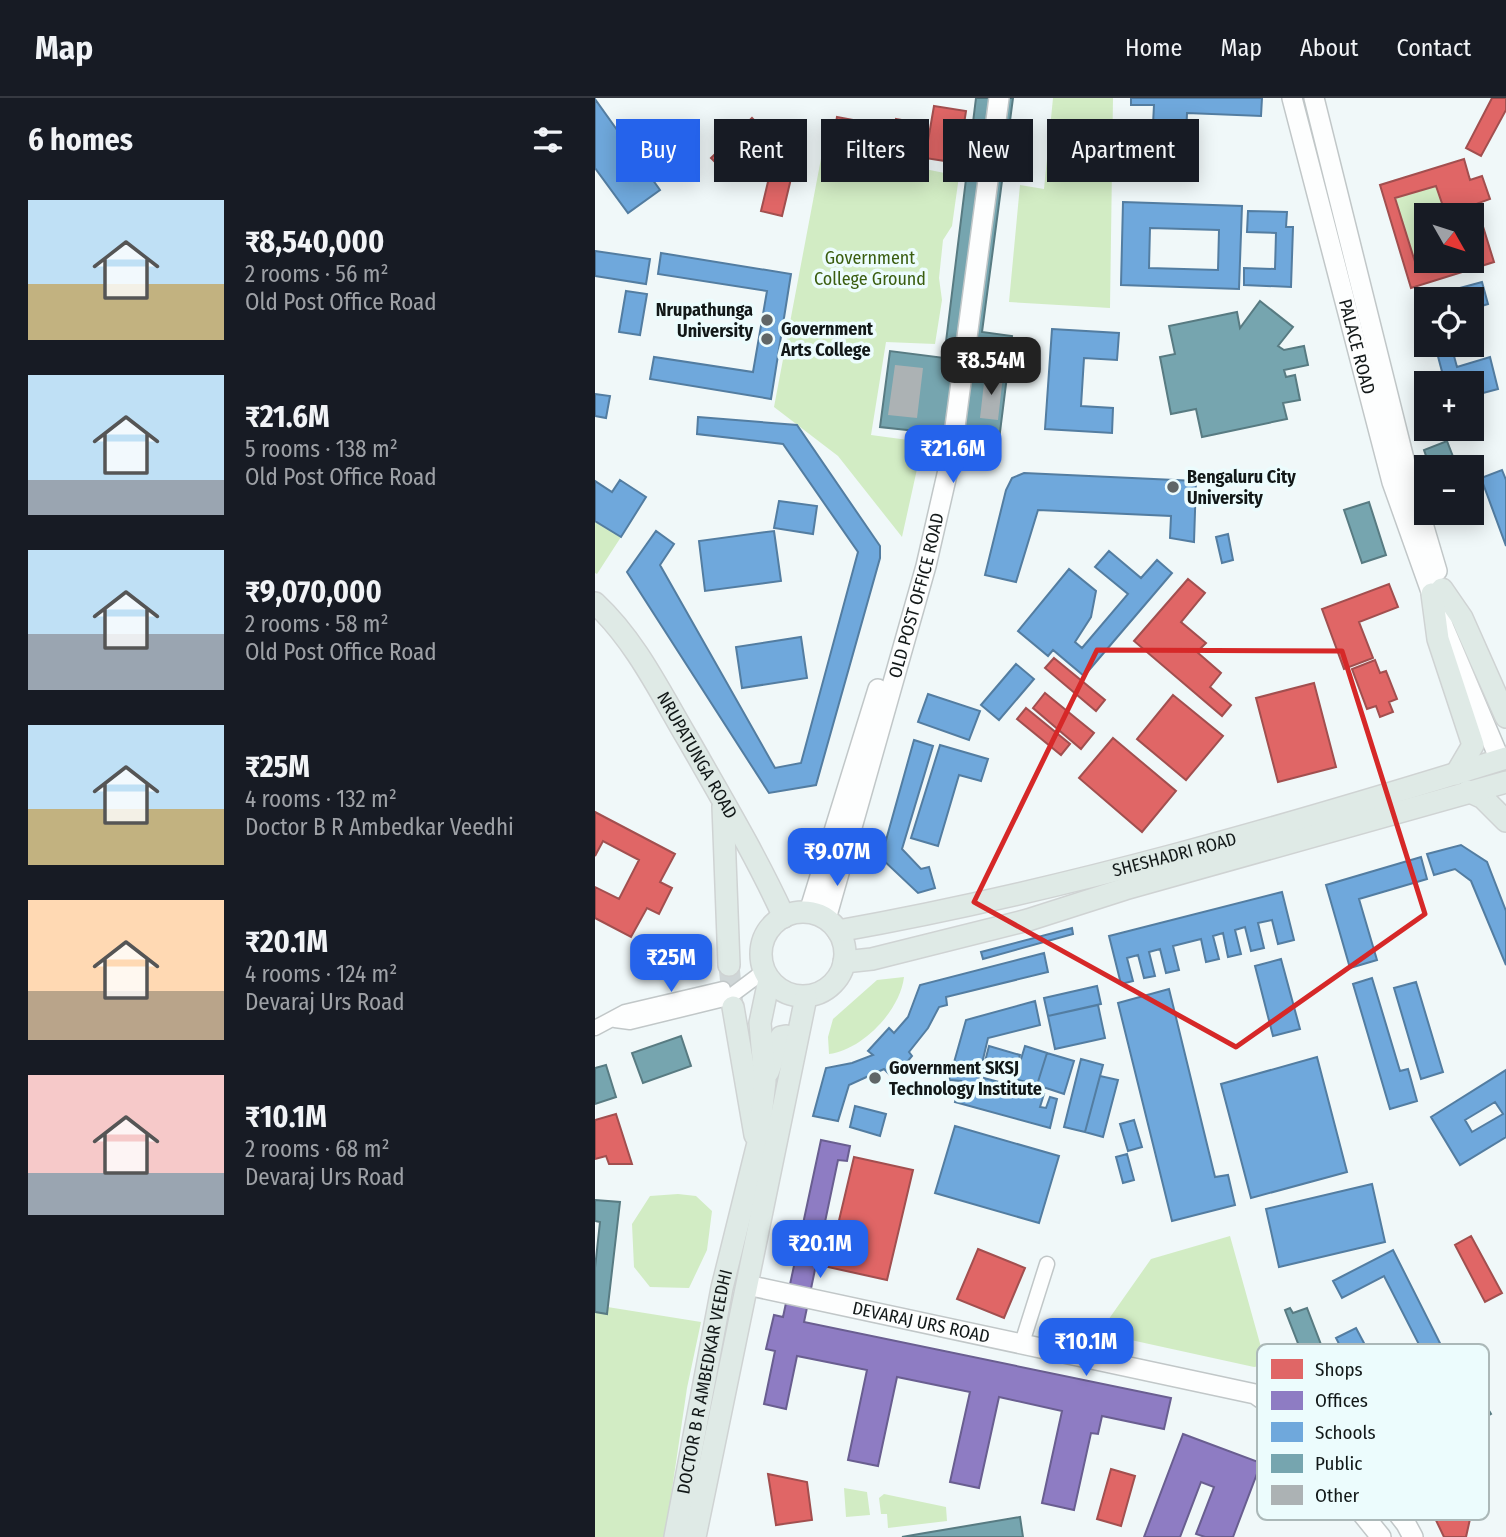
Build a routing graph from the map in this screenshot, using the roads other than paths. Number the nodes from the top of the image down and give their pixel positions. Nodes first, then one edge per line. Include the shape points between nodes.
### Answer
1 (987, 98) edge
2 (999, 98) edge
3 (1292, 98) edge
4 (1314, 98) edge
5 (1437, 592) junction
6 (595, 603) edge
7 (1506, 717) edge
8 (1503, 752) edge
9 (1506, 782) edge
10 (1462, 783) junction
11 (723, 800) junction
12 (1506, 821) edge
13 (784, 917) junction
14 (824, 921) junction
15 (844, 962) junction
16 (729, 965) tunnel mouth
17 (767, 975) junction
18 (806, 997) junction
19 (733, 1000) junction
20 (595, 1028) edge
21 (791, 1056) junction
22 (765, 1081) junction
23 (758, 1143) junction
24 (1047, 1264) dead end
25 (747, 1285) junction
26 (1022, 1343) junction
27 (1257, 1395) edge
28 (1367, 1520) edge
29 (1403, 1520) edge
30 (675, 1537) edge
31 (695, 1537) edge
32 (1381, 1537) edge
33 (1413, 1537) edge

1 - 14 street, OLD POST OFFICE ROAD via 937,468
2 - 14 street, OLD POST OFFICE ROAD via 951,457 926,566
3 - 5 street, PALACE ROAD via 1392,482
4 - 5 street, PALACE ROAD
5 - 7 main road via 1462,618
5 - 8 street
5 - 10 main road via 1438,639 1473,745
6 - 11 main road, NRUPATUNGA ROAD via 645,667
8 - 10 main road, SHESHADRI ROAD
9 - 10 main road, SHESHADRI ROAD
10 - 12 main road
10 - 14 main road, SHESHADRI ROAD via 886,925
10 - 15 main road, SHESHADRI ROAD via 1028,920 872,960
11 - 13 main road, NRUPATUNGA ROAD
11 - 16 main road
13 - 14 main road
13 - 17 main road via 765,936 761,950
14 - 15 main road via 845,948
15 - 18 main road via 832,985
17 - 18 main road via 791,995
17 - 19 street
17 - 22 main road, DOCTOR B R AMBEDKAR VEEDHI via 760,1023
18 - 21 main road, DOCTOR B R AMBEDKAR VEEDHI
19 - 20 street via 727,989 625,1012
19 - 23 main road
21 - 22 main road via 786,1036 781,1037
21 - 25 main road, DOCTOR B R AMBEDKAR VEEDHI
22 - 23 main road, DOCTOR B R AMBEDKAR VEEDHI
23 - 30 main road, DOCTOR B R AMBEDKAR VEEDHI via 723,1285
24 - 26 street
25 - 26 street, DEVARAJ URS ROAD
25 - 31 main road, DOCTOR B R AMBEDKAR VEEDHI
26 - 27 street, DEVARAJ URS ROAD
28 - 32 street, DEVARAJ URS ROAD
29 - 33 street, DEVARAJ URS ROAD

